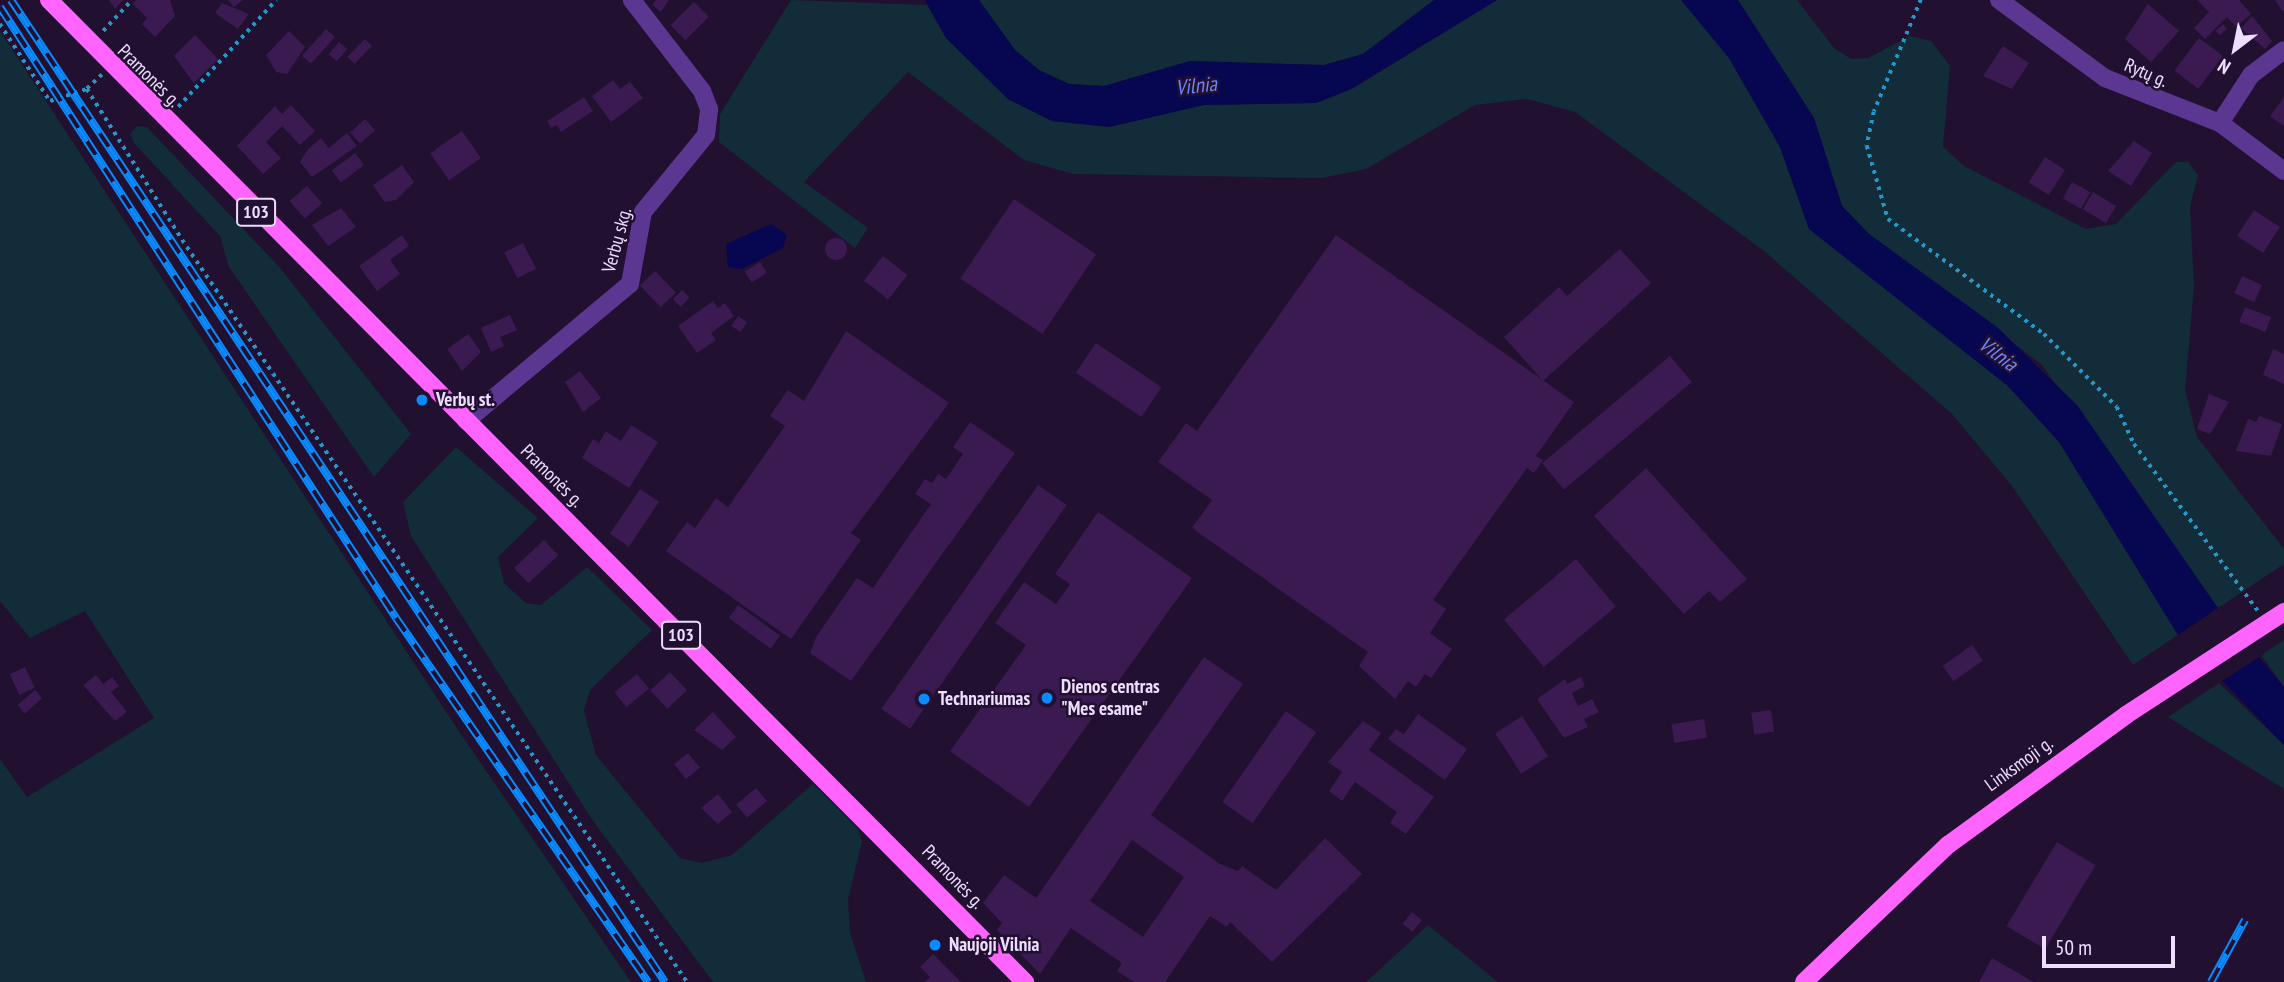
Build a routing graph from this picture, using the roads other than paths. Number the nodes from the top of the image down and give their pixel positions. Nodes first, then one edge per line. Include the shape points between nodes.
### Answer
1 (49, 0) edge
2 (632, 0) edge
3 (1999, 0) edge
4 (2284, 50) edge
5 (2220, 124) junction
6 (2284, 171) edge
7 (467, 421) junction
8 (2284, 612) edge
9 (1025, 982) edge
10 (1804, 982) edge

1 - 7 main road, Pramonės g. / 103 via 89,46
2 - 7 street, Verbų skg. via 702,90 709,108 706,135 643,212 630,284
3 - 5 street, Rytų g. via 2105,78
4 - 5 street via 2251,75
5 - 6 street, Rytų g.
7 - 9 main road, Pramonės g. / 103
8 - 10 main road, Linksmoji g., bridge via 2126,715 1948,845

